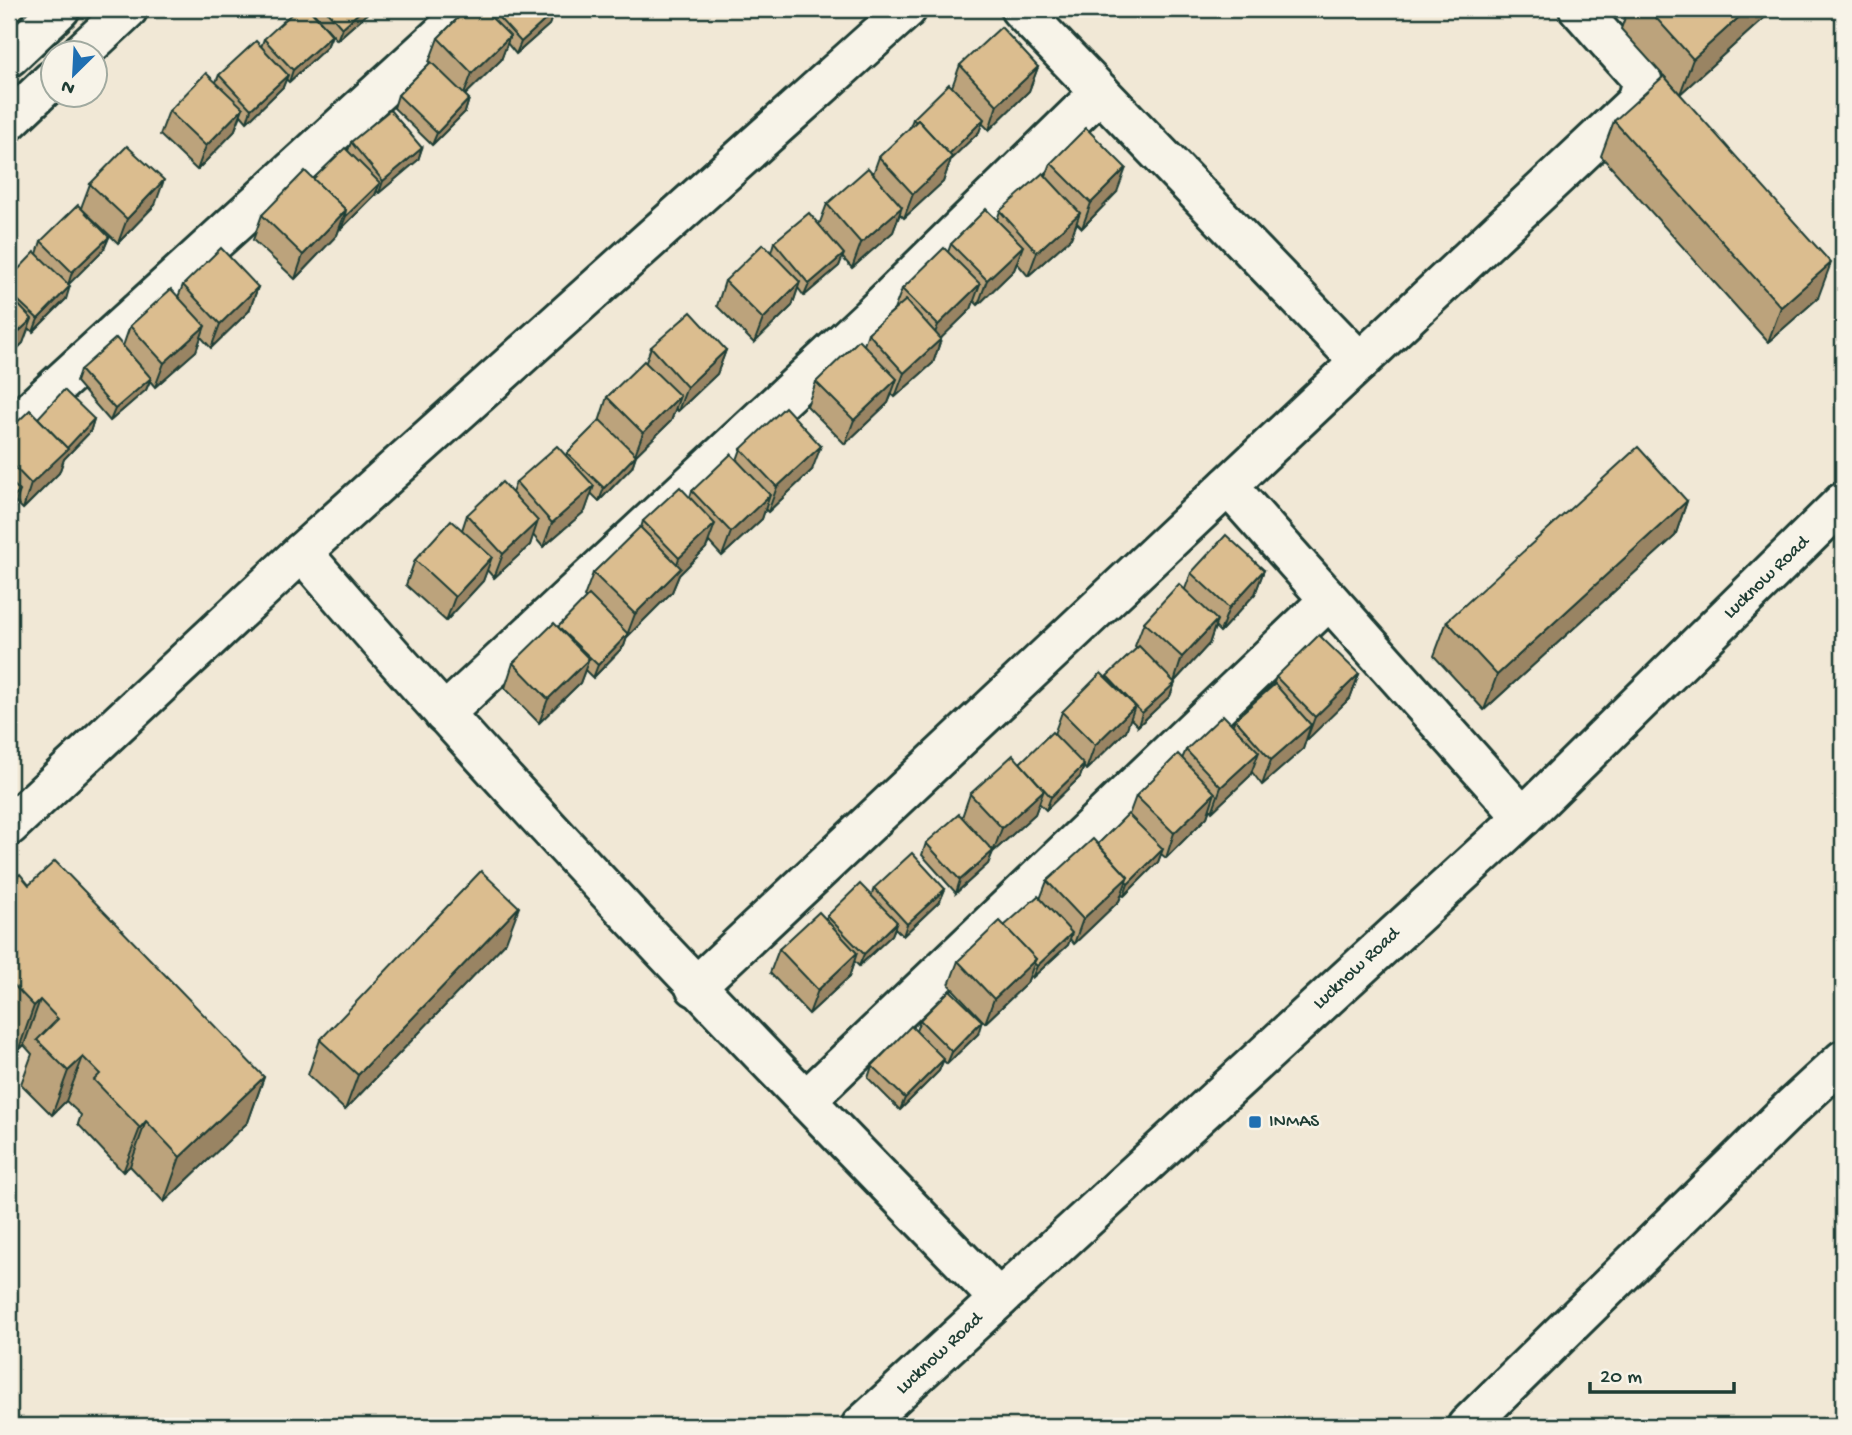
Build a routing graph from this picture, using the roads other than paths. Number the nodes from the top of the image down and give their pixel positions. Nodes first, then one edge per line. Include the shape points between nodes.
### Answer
1 (60, 9) edge
2 (128, 9) edge
3 (469, 9) edge
4 (907, 9) edge
5 (1020, 9) edge
6 (1582, 10) edge
7 (97, 38) edge
8 (9, 57) edge
9 (1100, 92) junction
10 (38, 93) edge
11 (9, 121) edge
12 (1360, 362) junction
13 (9, 430) edge
14 (1228, 486) junction
15 (1839, 516) edge
16 (302, 552) junction
17 (1329, 600) junction
18 (444, 713) junction
19 (1523, 817) junction
20 (9, 826) edge
21 (695, 987) junction
22 (1843, 1060) edge
23 (806, 1100) junction
24 (999, 1299) junction
25 (861, 1426) edge
26 (1466, 1426) edge

1 - 8 street
2 - 7 street
3 - 13 street
4 - 16 street
5 - 9 street
6 - 12 street via 1642,80 1636,102
9 - 12 street
9 - 18 street via 879,309
10 - 11 street
12 - 14 street
14 - 17 street
14 - 21 street
15 - 19 street, Lucknow Road
16 - 18 street
16 - 20 street
17 - 19 street
17 - 23 street
18 - 21 street
19 - 24 street, Lucknow Road
21 - 23 street
22 - 26 street
23 - 24 street
24 - 25 street, Lucknow Road

